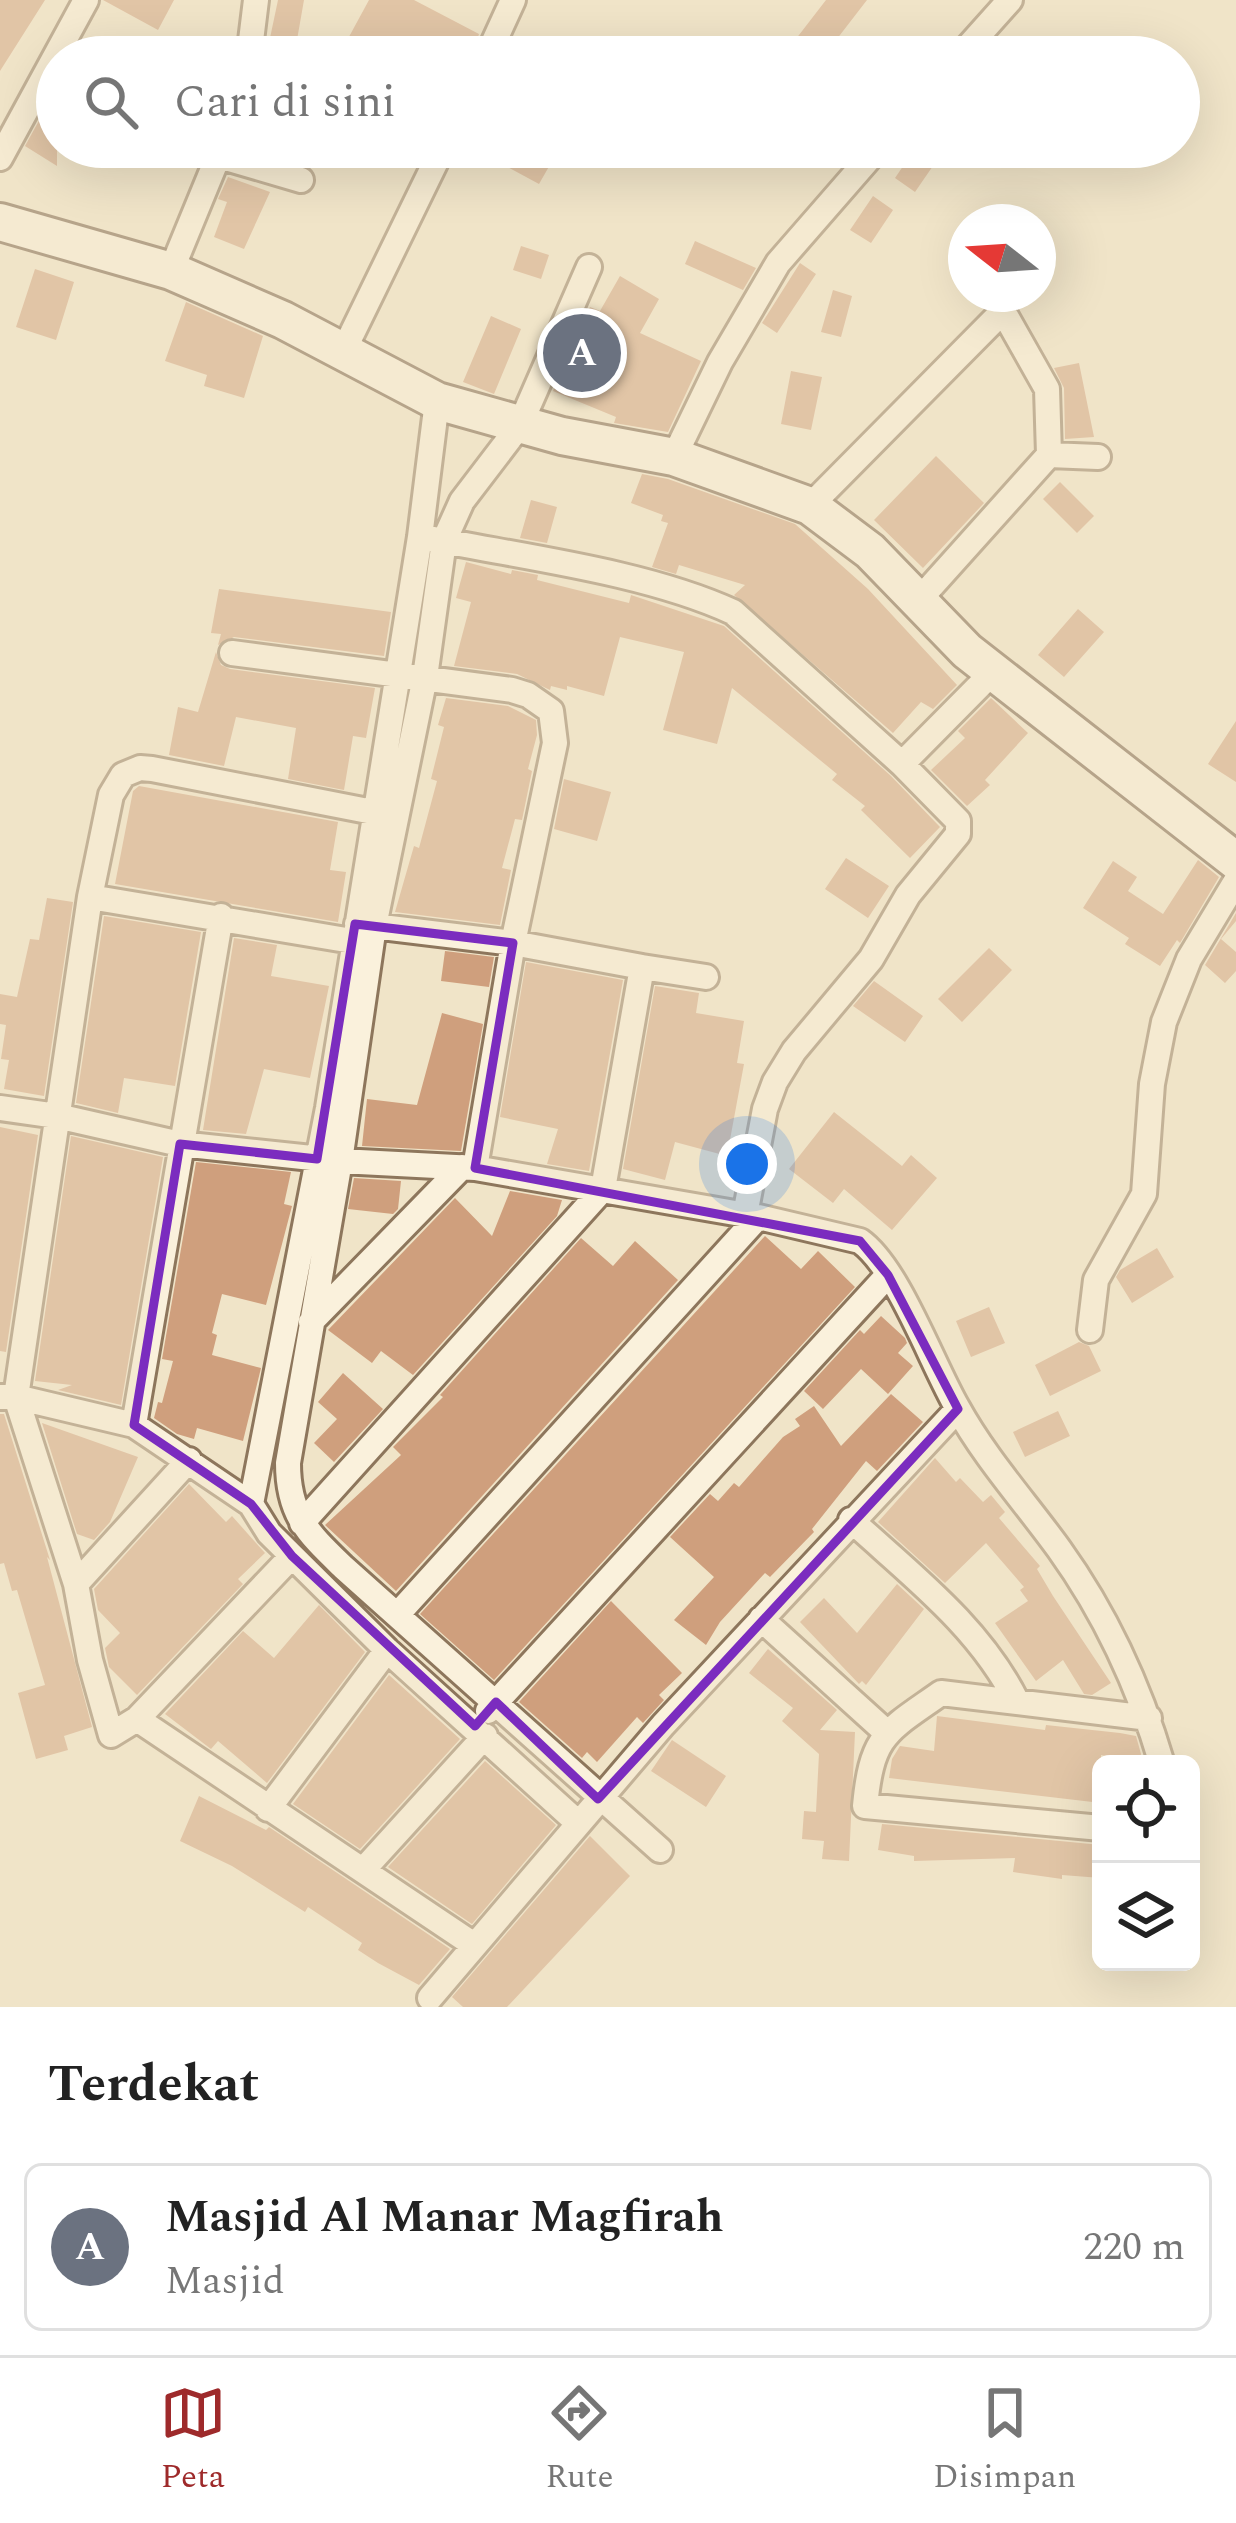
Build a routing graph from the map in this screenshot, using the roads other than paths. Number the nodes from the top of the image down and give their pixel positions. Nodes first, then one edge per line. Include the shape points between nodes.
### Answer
1 (86, 0) edge
2 (256, 0) edge
3 (513, 0) edge
4 (1010, 0) edge
5 (66, 36) edge
6 (252, 36) edge
7 (497, 36) edge
8 (978, 36) edge
9 (36, 92) edge
10 (0, 158) edge
11 (213, 168) edge
12 (266, 168) edge
13 (433, 168) edge
14 (861, 168) edge
15 (301, 180) dead end
16 (0, 221) edge
17 (589, 266) dead end
18 (171, 271) junction
19 (343, 352) junction
20 (437, 401) junction
21 (520, 425) junction
22 (1049, 455) junction
23 (674, 457) junction
24 (1098, 457) dead end
25 (810, 506) junction
26 (432, 539) junction
27 (918, 601) junction
28 (232, 653) dead end
29 (993, 672) junction
30 (396, 677) junction
31 (424, 677) junction
32 (902, 764) junction
33 (373, 812) junction
34 (1236, 861) edge
35 (1236, 881) edge
36 (90, 897) junction
37 (221, 916) junction
38 (360, 930) junction
39 (513, 943) junction
40 (642, 967) junction
41 (706, 976) dead end
42 (0, 1108) edge
43 (57, 1116) junction
44 (180, 1144) junction
45 (328, 1160) junction
46 (469, 1168) junction
47 (603, 1189) junction
48 (752, 1216) junction
49 (889, 1274) junction
50 (311, 1322) junction
51 (1090, 1330) dead end
52 (8, 1397) edge
53 (958, 1409) junction
54 (134, 1424) junction
55 (189, 1460) junction
56 (251, 1504) junction
57 (851, 1520) junction
58 (302, 1523) junction
59 (292, 1556) junction
60 (76, 1584) junction
61 (397, 1615) junction
62 (761, 1618) junction
63 (387, 1650) junction
64 (496, 1702) junction
65 (1017, 1702) junction
66 (1149, 1718) junction
67 (136, 1719) junction
68 (480, 1731) junction
69 (886, 1732) junction
70 (1159, 1755) edge
71 (598, 1799) junction
72 (268, 1809) junction
73 (577, 1822) junction
74 (1092, 1827) edge
75 (660, 1850) dead end
76 (364, 1869) junction
77 (474, 1945) junction
78 (430, 1998) dead end

1 - 5 street
2 - 6 street
3 - 7 street
4 - 8 street
9 - 10 street
11 - 18 street
12 - 15 street
13 - 19 street
14 - 23 street via 778,263
16 - 18 street
17 - 21 street
18 - 19 street
19 - 20 street
20 - 21 street
20 - 26 street
21 - 23 street
21 - 26 street
22 - 24 street
22 - 25 street via 1047,389 1004,311
22 - 27 street
23 - 25 street
25 - 27 street via 871,551
26 - 30 street
26 - 31 street
26 - 32 street via 721,607
27 - 29 street
28 - 30 street
29 - 32 street
29 - 34 street
30 - 31 street
30 - 33 street
31 - 38 street
31 - 39 street via 512,690 551,711 555,743
32 - 48 street via 952,812 958,834 775,1082
33 - 36 street via 140,767 111,795
33 - 38 street
35 - 51 street via 1189,959 1164,1022 1144,1194 1096,1280
36 - 37 street
36 - 43 street
37 - 38 street
37 - 44 street
38 - 39 street
38 - 45 street
39 - 40 street
39 - 46 street
40 - 41 street
40 - 47 street
42 - 43 street
43 - 44 street
43 - 52 street
44 - 45 street
44 - 54 street
45 - 46 street
45 - 50 street
45 - 56 street
46 - 47 street
46 - 50 street
47 - 48 street
47 - 58 street
48 - 49 street via 860,1241
48 - 61 street
49 - 53 street
49 - 64 street
50 - 58 street via 288,1463 288,1490
52 - 54 street
52 - 60 street
53 - 57 street
53 - 66 street via 1090,1594
54 - 55 street
55 - 56 street
55 - 60 street
56 - 59 street
57 - 62 street
57 - 65 street via 967,1628
58 - 61 street
59 - 63 street
59 - 67 street
60 - 67 street via 111,1735
61 - 64 street
62 - 69 street
62 - 71 street
63 - 68 street
63 - 72 street
64 - 68 street
64 - 71 street
65 - 66 street
65 - 69 street via 941,1693
66 - 70 street
67 - 72 street
68 - 73 street
68 - 76 street
69 - 74 street via 870,1763 865,1806
71 - 73 street
71 - 75 street
72 - 76 street
73 - 77 street
76 - 77 street
77 - 78 street

